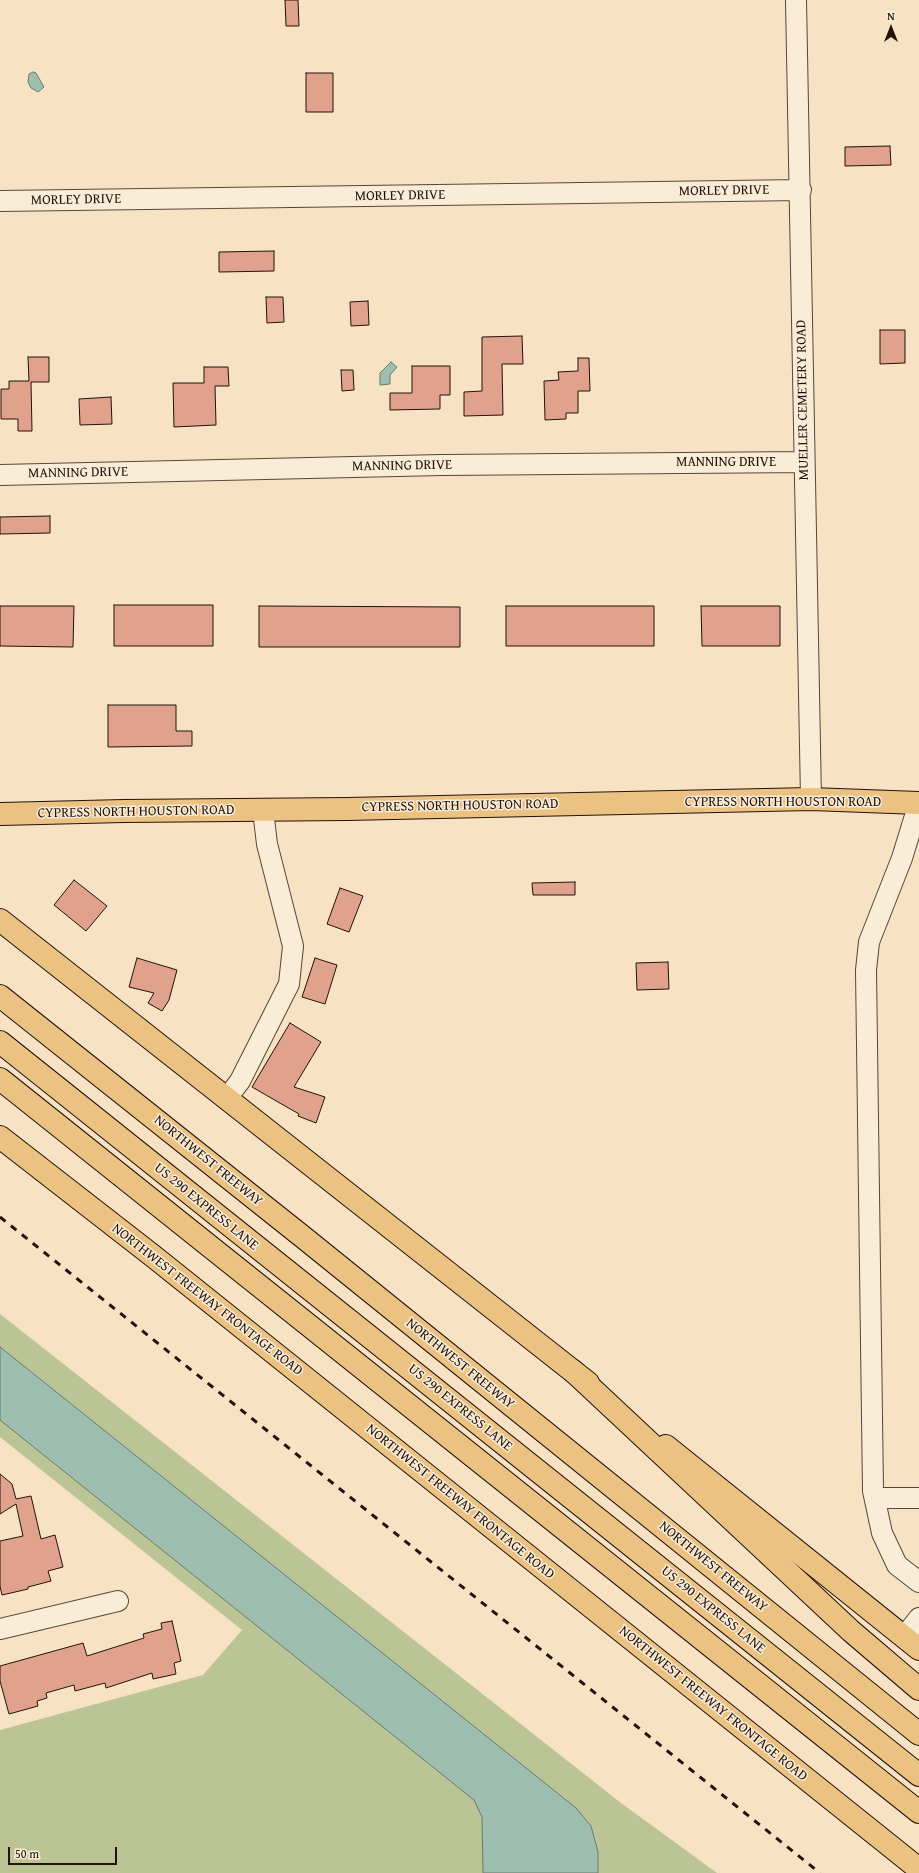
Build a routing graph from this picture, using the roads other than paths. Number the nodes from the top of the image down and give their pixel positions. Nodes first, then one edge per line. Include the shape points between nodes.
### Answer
1 (796, 0) edge
2 (800, 190) junction
3 (0, 201) edge
4 (804, 462) junction
5 (0, 475) edge
6 (811, 799) junction
7 (919, 803) edge
8 (263, 810) junction
9 (0, 814) edge
10 (0, 920) edge
11 (0, 996) edge
12 (0, 1042) edge
13 (0, 1079) edge
14 (227, 1098) junction
15 (0, 1137) edge
16 (573, 1371) junction
17 (875, 1498) junction
18 (919, 1498) edge
19 (919, 1582) edge
20 (118, 1601) dead end
21 (919, 1618) edge
22 (0, 1629) edge
23 (912, 1643) edge
24 (919, 1689) edge
25 (919, 1734) edge
26 (919, 1775) edge
27 (919, 1812) edge
28 (919, 1869) edge

1 - 2 street, MUELLER CEMETERY ROAD
2 - 3 street, MORLEY DRIVE
2 - 4 street, MUELLER CEMETERY ROAD
4 - 5 street, MANNING DRIVE via 442,465
4 - 6 street, MUELLER CEMETERY ROAD
6 - 7 main road, CYPRESS NORTH HOUSTON ROAD
6 - 8 main road, CYPRESS NORTH HOUSTON ROAD
7 - 17 street via 902,858 869,942 866,970
8 - 9 main road, CYPRESS NORTH HOUSTON ROAD
8 - 14 street via 267,844 293,946 289,984 240,1081
10 - 14 main road
11 - 25 main road, NORTHWEST FREEWAY
12 - 26 main road, US 290 EXPRESS LANE
13 - 27 main road
14 - 16 main road
15 - 28 main road, NORTHWEST FREEWAY FRONTAGE ROAD via 153,1256
16 - 23 main road
16 - 24 main road via 851,1631
17 - 18 street
17 - 19 street via 882,1533 897,1564
20 - 22 street
21 - 23 street

